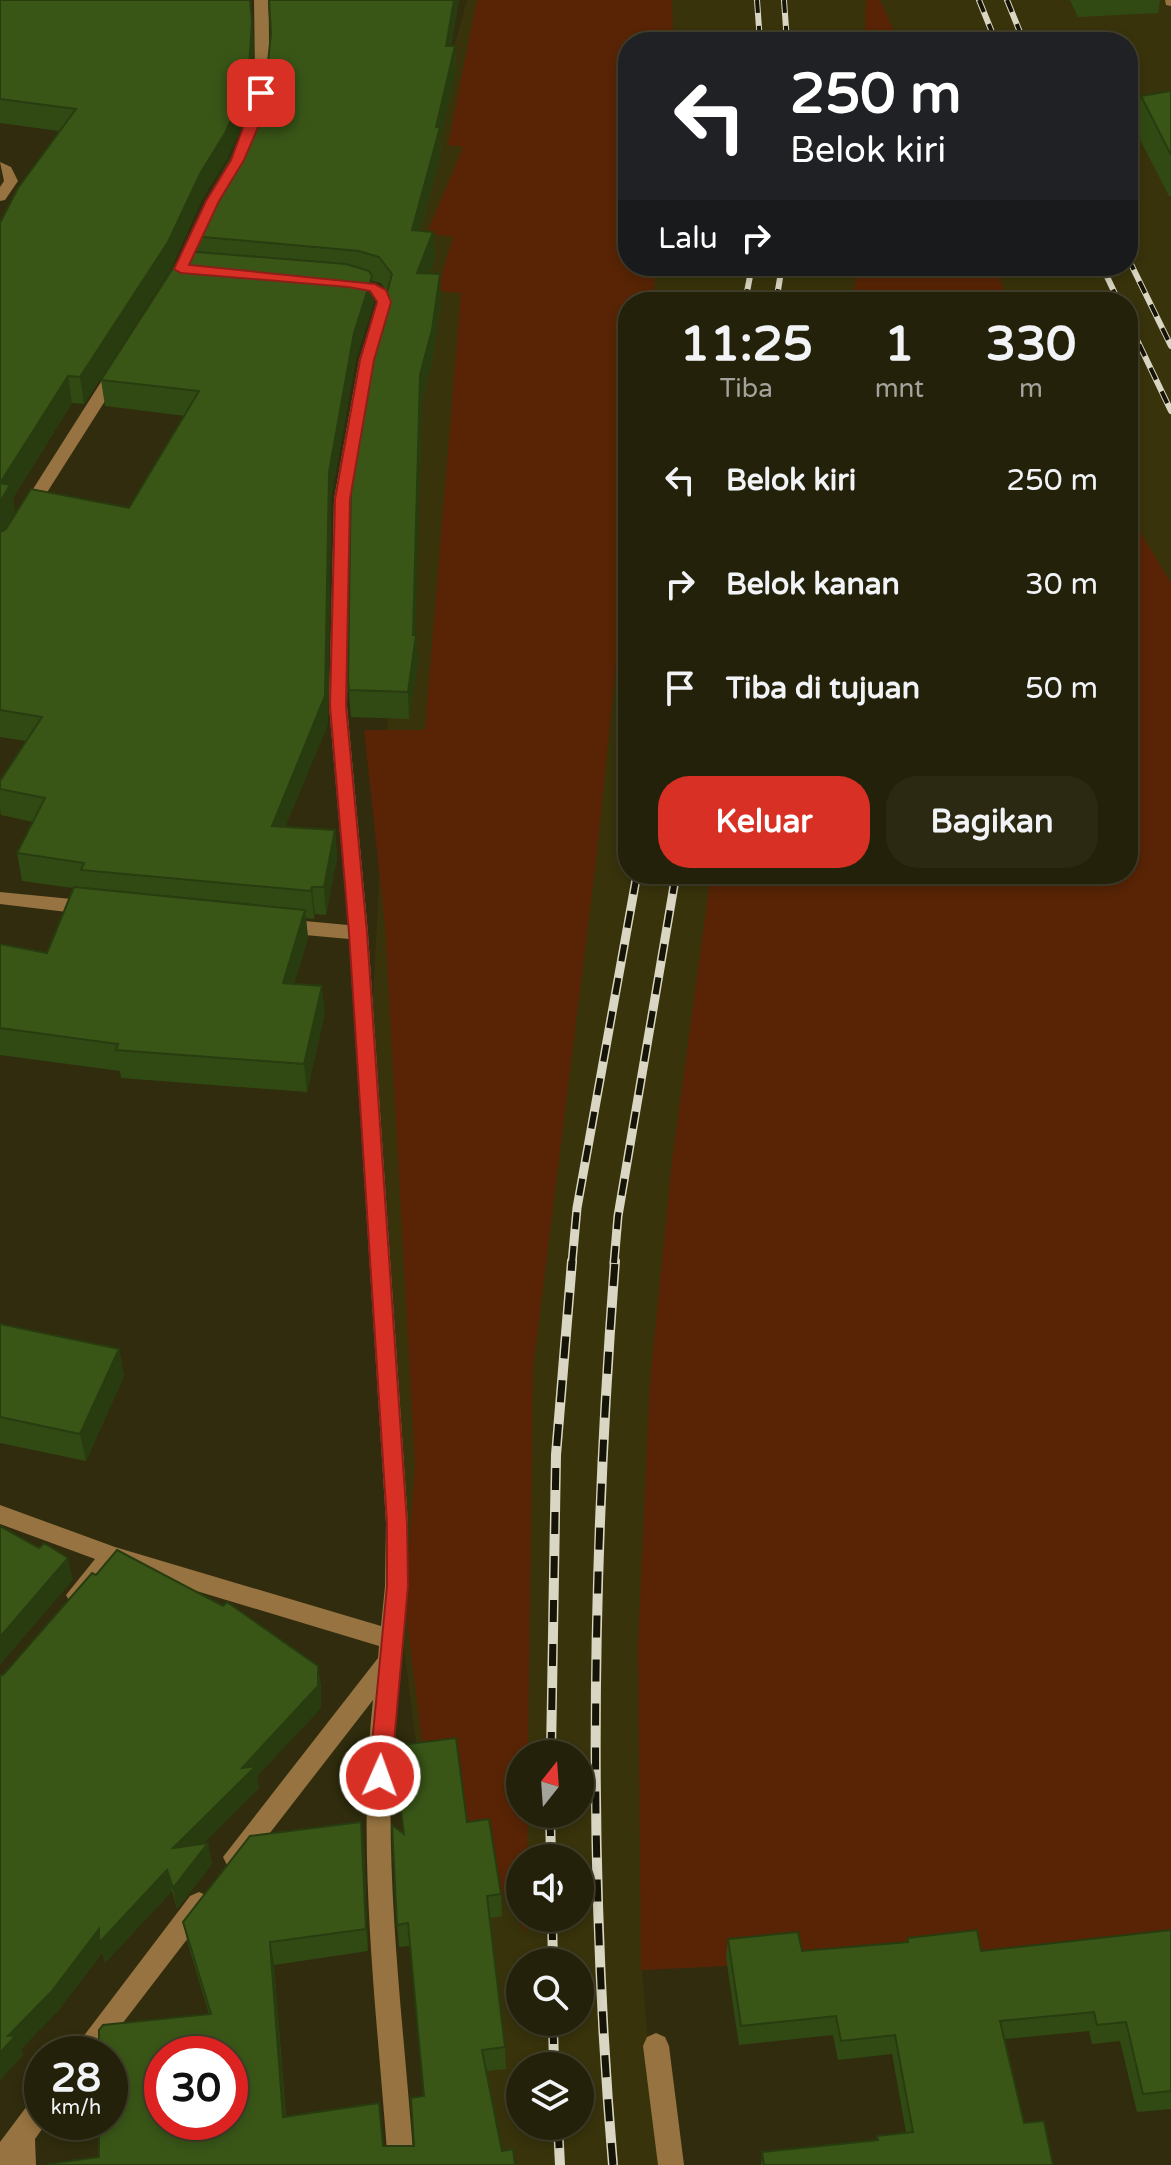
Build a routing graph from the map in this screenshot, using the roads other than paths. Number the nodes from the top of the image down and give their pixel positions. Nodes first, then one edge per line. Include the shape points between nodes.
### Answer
1 (261, 0) edge
2 (248, 136) edge
3 (3, 168) edge
4 (0, 197) edge
5 (332, 282) edge
6 (125, 357) edge
7 (0, 554) edge
8 (0, 898) edge
9 (108, 909) edge
10 (264, 924) edge
11 (358, 933) junction
12 (0, 1514) edge
13 (112, 1556) junction
14 (66, 1610) edge
15 (390, 1650) junction
16 (97, 2036) edge
17 (656, 2046) dead end
18 (24, 2130) edge
19 (21, 2134) junction
20 (0, 2164) edge
21 (23, 2165) edge
22 (401, 2165) edge
23 (671, 2165) edge

1 - 2 street via 261,93
3 - 4 street via 11,181
5 - 11 street via 375,288 384,302 367,360 342,499 338,706
6 - 7 street
8 - 9 street
10 - 11 street
11 - 15 street via 397,1523
12 - 13 street
13 - 14 street
13 - 15 street
15 - 16 street
15 - 22 street via 380,1747 379,1865
17 - 23 street
18 - 19 street
19 - 20 street
19 - 21 street

